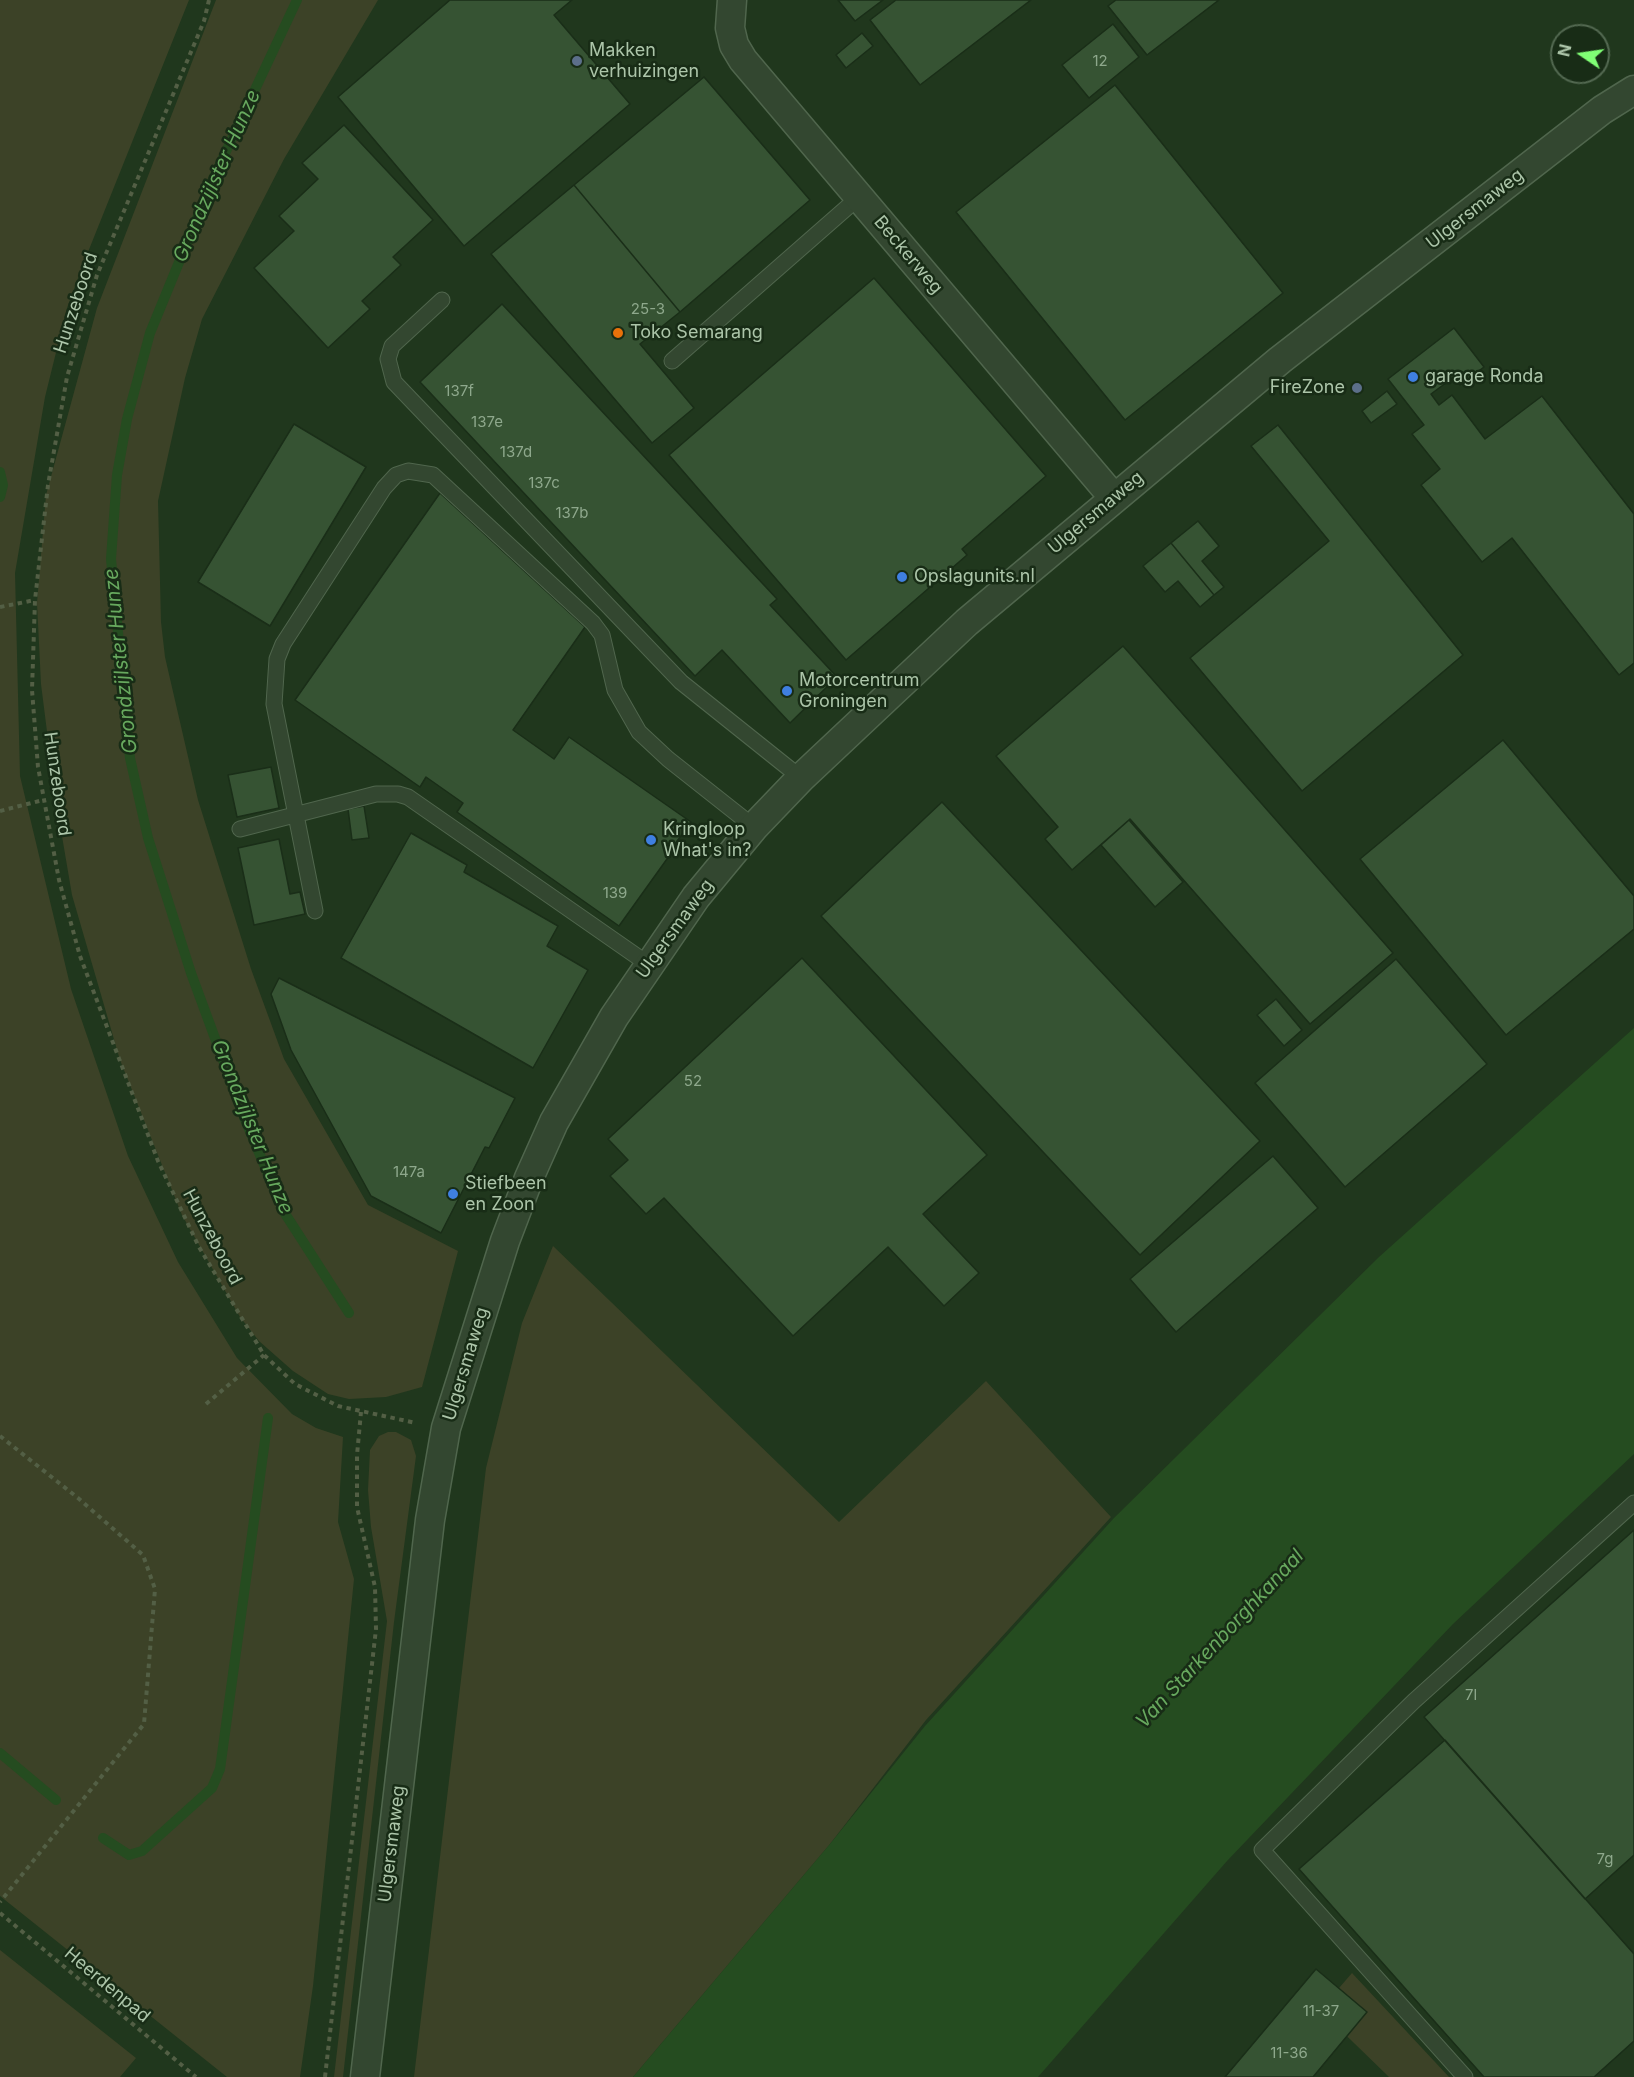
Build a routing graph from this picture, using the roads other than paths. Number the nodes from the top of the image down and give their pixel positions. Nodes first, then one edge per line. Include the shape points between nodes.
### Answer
1 (732, 0) edge
2 (1634, 90) edge
3 (859, 196) junction
4 (442, 300) dead end
5 (672, 361) dead end
6 (1114, 498) junction
7 (801, 778) junction
8 (296, 815) junction
9 (754, 828) junction
10 (240, 829) dead end
11 (315, 911) dead end
12 (648, 964) junction
13 (1634, 1503) edge
14 (365, 2077) edge
15 (1465, 2077) edge

1 - 3 street, Beckerweg via 730,28 743,60
2 - 6 street, Ulgersmaweg via 1602,110 1280,360
3 - 5 lane
3 - 6 street, Beckerweg
4 - 7 lane via 392,346 388,359 394,382 681,682
6 - 7 street, Ulgersmaweg via 967,622
7 - 9 street, Ulgersmaweg
8 - 9 lane via 274,704 277,658 384,488 408,471 433,475 593,622 602,635 615,690 639,732
8 - 10 lane
8 - 11 lane
8 - 12 lane via 387,792 408,797
9 - 12 street, Ulgersmaweg via 696,897
12 - 14 street, Ulgersmaweg via 555,1122 529,1178 446,1428 429,1532
13 - 15 lane via 1414,1701 1262,1850

